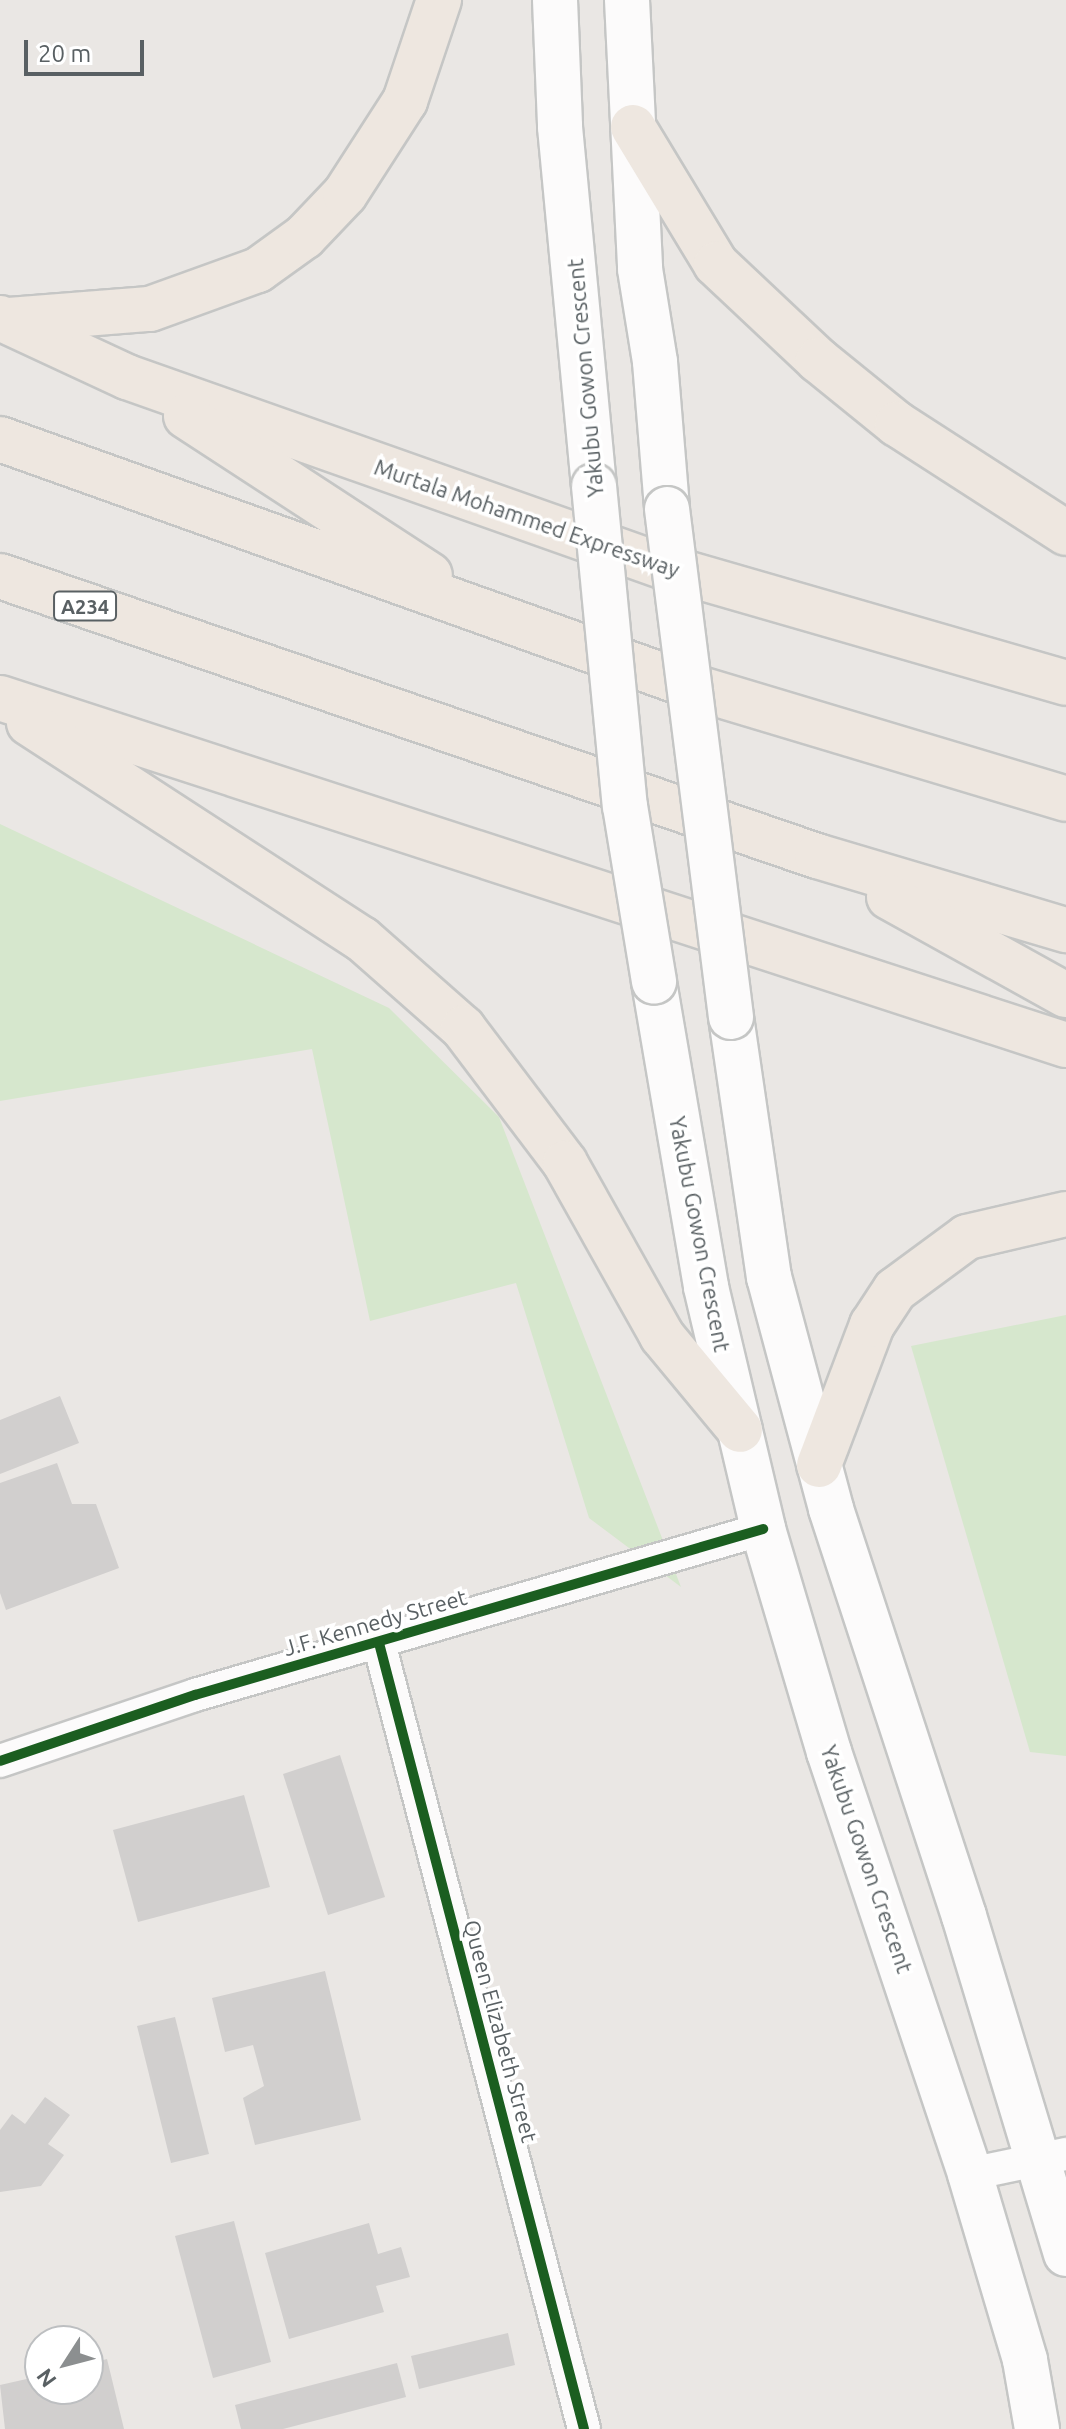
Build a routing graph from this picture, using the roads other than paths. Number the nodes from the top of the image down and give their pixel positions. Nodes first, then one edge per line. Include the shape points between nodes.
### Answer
1 (439, 0) edge
2 (555, 0) edge
3 (627, 0) edge
4 (633, 127) junction
5 (3, 319) edge
6 (127, 377) junction
7 (0, 439) edge
8 (1066, 533) edge
9 (0, 576) edge
10 (485, 612) junction
11 (1066, 683) edge
12 (0, 698) edge
13 (0, 705) edge
14 (1066, 799) edge
15 (817, 856) junction
16 (1066, 930) edge
17 (1066, 995) edge
18 (1066, 1045) edge
19 (1066, 1214) edge
20 (740, 1430) junction
21 (819, 1465) junction
22 (763, 1529) junction
23 (379, 1643) junction
24 (0, 1761) edge
25 (1052, 2156) edge
26 (970, 2174) junction
27 (1066, 2254) edge
28 (584, 2429) edge
29 (1037, 2429) edge

1 - 5 highway via 405,101 345,194 304,237 258,270 150,309
2 - 20 main road, Yakubu Gowon Crescent, bridge via 560,127 625,806 706,1287
3 - 4 main road
4 - 8 highway via 716,264 818,360 897,424
4 - 21 main road, bridge via 640,269 731,1017 769,1277
5 - 6 highway, Murtala Mohammed Expressway
6 - 10 highway
6 - 11 highway, Murtala Mohammed Expressway via 668,568
7 - 10 highway
9 - 15 highway, A234
10 - 14 highway via 700,689
12 - 18 highway
13 - 20 highway via 362,939 463,1028 565,1163 662,1336
15 - 16 highway
15 - 17 highway
19 - 21 highway via 967,1237 895,1290 872,1325
20 - 22 main road, Yakubu Gowon Crescent
21 - 25 main road
22 - 23 street, J.F. Kennedy Street
22 - 26 main road, Yakubu Gowon Crescent via 829,1752
23 - 24 street, J.F. Kennedy Street via 195,1695
23 - 28 street, Queen Elizabeth Street
25 - 26 street
25 - 27 main road
26 - 29 main road, Yakubu Gowon Crescent via 1025,2360

